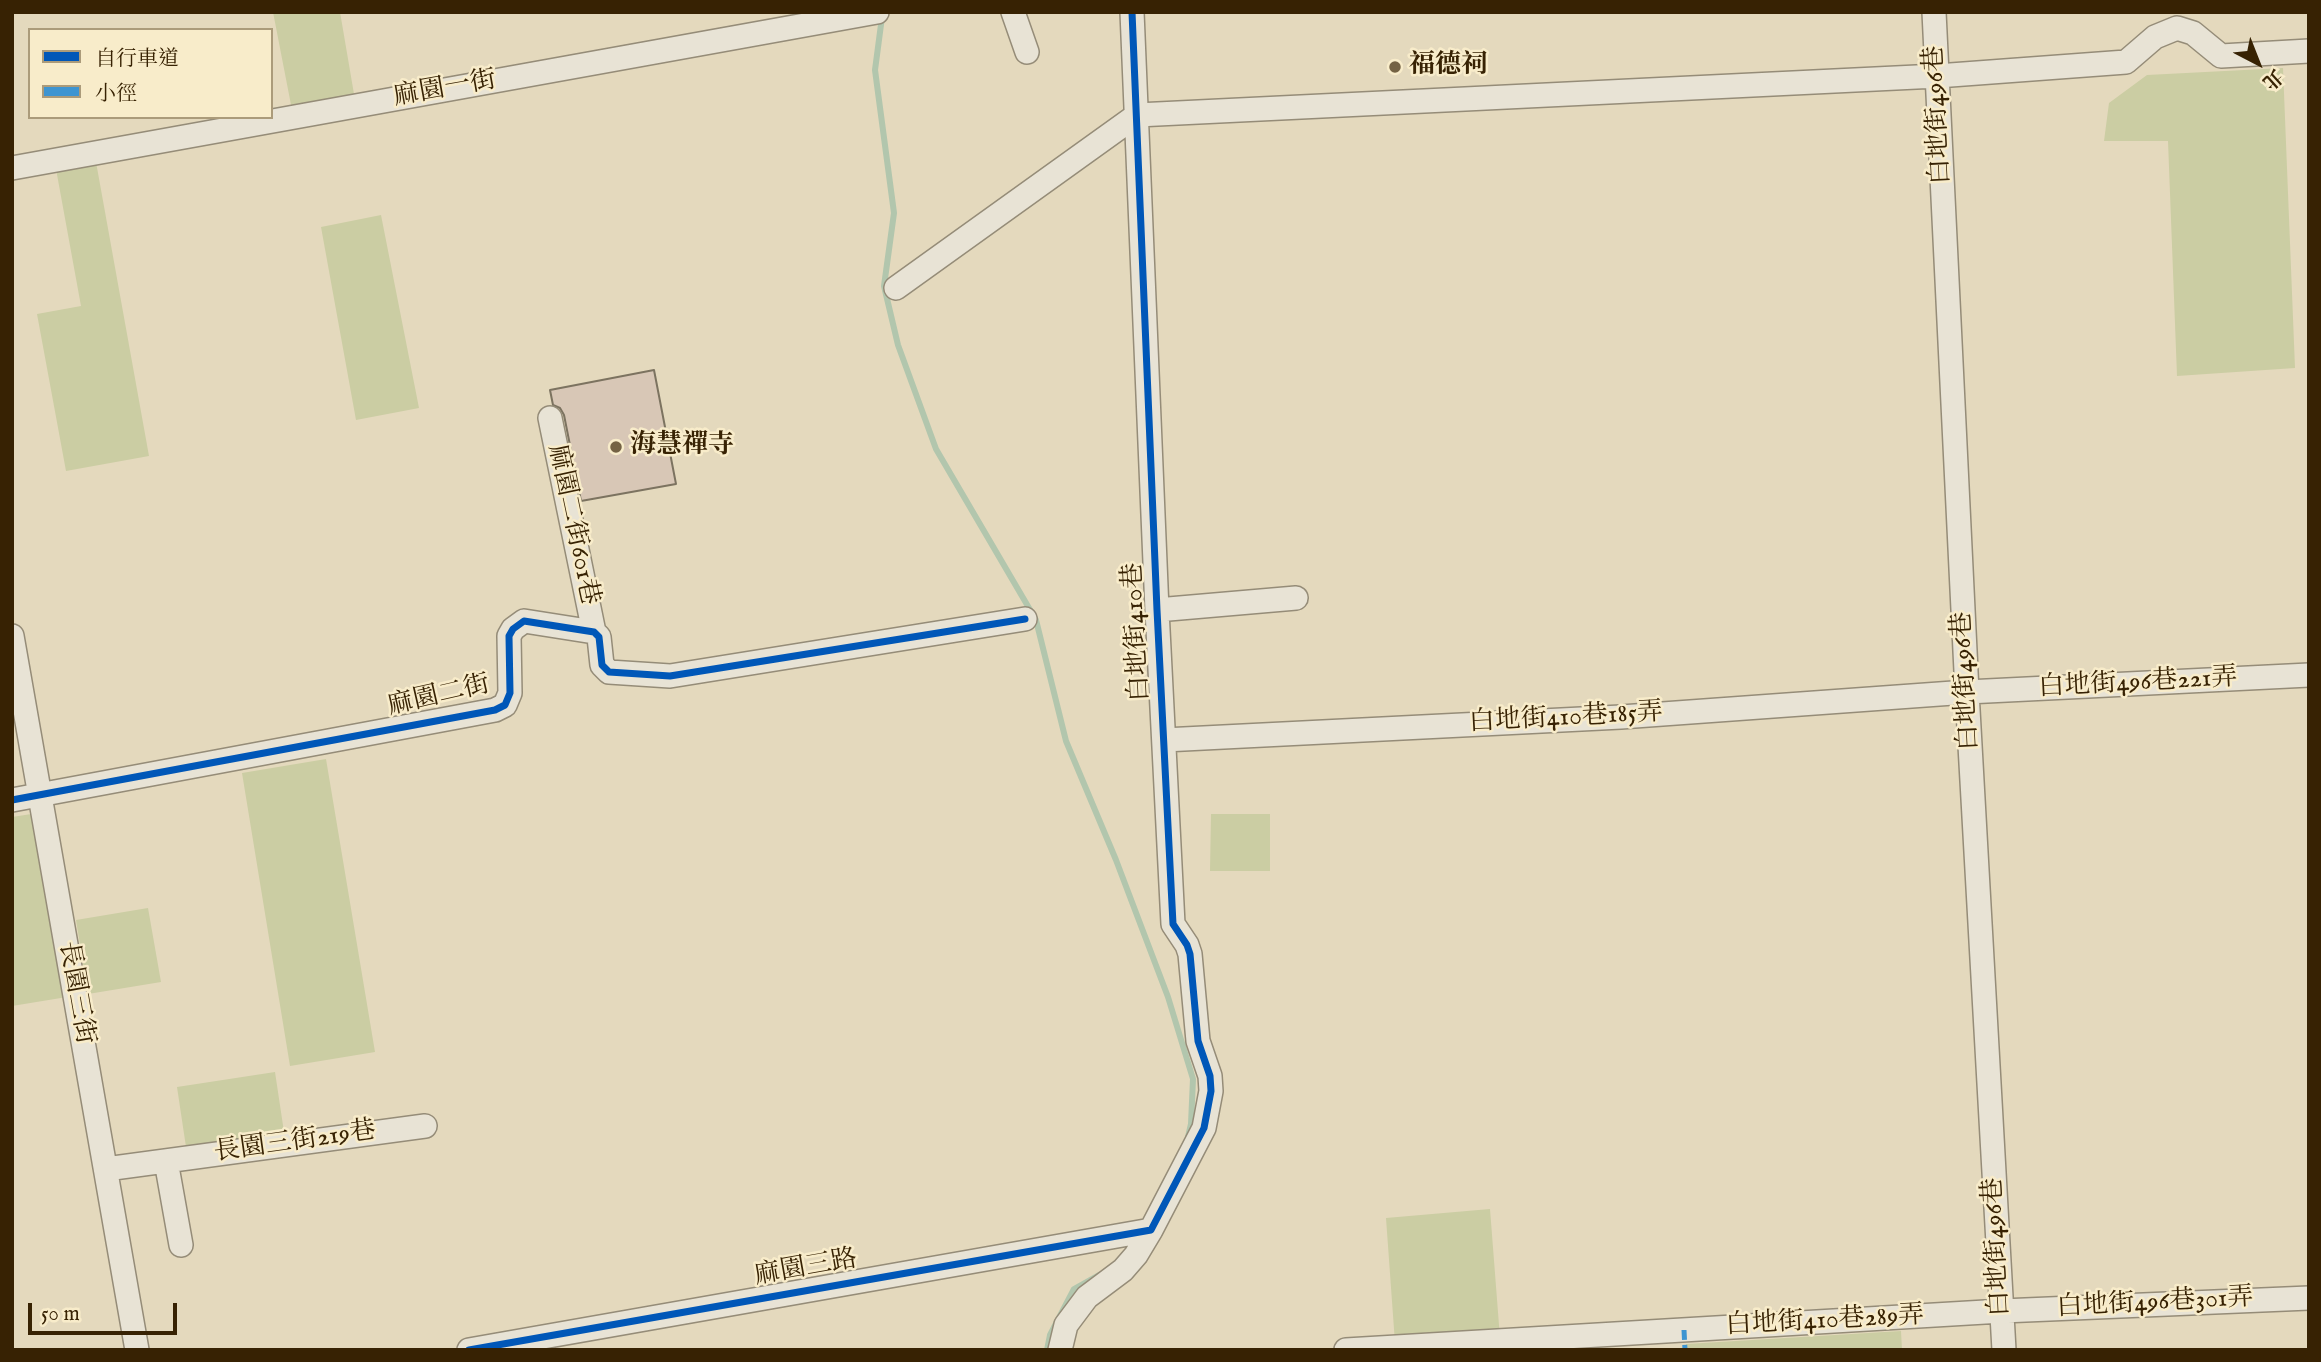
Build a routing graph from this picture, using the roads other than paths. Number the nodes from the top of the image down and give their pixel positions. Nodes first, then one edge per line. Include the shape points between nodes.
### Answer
1 (877, 12) edge
2 (1013, 12) edge
3 (1132, 12) edge
4 (1934, 12) edge
5 (2309, 51) edge
6 (1027, 52) dead end
7 (1937, 76) junction
8 (1137, 115) junction
9 (12, 168) edge
10 (896, 288) dead end
11 (550, 418) dead end
12 (1296, 598) dead end
13 (1157, 610) junction
14 (1025, 618) dead end
15 (594, 632) junction
16 (12, 636) edge
17 (2309, 675) edge
18 (1967, 692) junction
19 (1164, 740) junction
20 (40, 795) junction
21 (12, 800) edge
22 (425, 1126) dead end
23 (166, 1161) junction
24 (106, 1169) junction
25 (1151, 1230) junction
26 (181, 1245) dead end
27 (2309, 1297) edge
28 (2002, 1311) junction
29 (1396, 1348) edge
30 (137, 1350) edge
31 (468, 1350) edge
32 (1060, 1350) edge
33 (1346, 1350) edge
34 (2004, 1350) edge

1 - 9 street, 麻園一街
2 - 6 street
3 - 8 street, 白地街410巷
4 - 7 street, 白地街496巷
5 - 7 street via 2221,56 2193,33 2177,29 2155,37 2126,62
7 - 8 street
7 - 18 street, 白地街496巷
8 - 10 street
8 - 13 street, 白地街410巷
11 - 15 street, 麻園二街601巷
12 - 13 street
13 - 19 street, 白地街410巷
14 - 15 street via 670,676 609,672 602,665 599,637
15 - 20 street, 麻園二街 via 524,621 513,629 509,636 510,693 505,705 495,710
16 - 20 street, 長園三街
17 - 18 street, 白地街496巷221弄
18 - 19 street, 白地街410巷185弄 via 1620,717
18 - 28 street, 白地街496巷
19 - 25 street, 白地街410巷 via 1173,924 1190,954 1198,1041 1211,1091 1204,1128
20 - 21 street, 麻園二街
20 - 24 street, 長園三街
22 - 23 street, 長園三街219巷
23 - 24 street, 長園三街219巷
23 - 26 street
24 - 30 street, 長園三街
25 - 31 street, 麻園三路
25 - 32 street, 白地街410巷 via 1123,1270 1087,1297 1066,1325
27 - 28 street, 白地街496巷301弄
28 - 29 street, 白地街410巷289弄
28 - 34 street, 白地街496巷
29 - 33 street, 白地街410巷289弄

